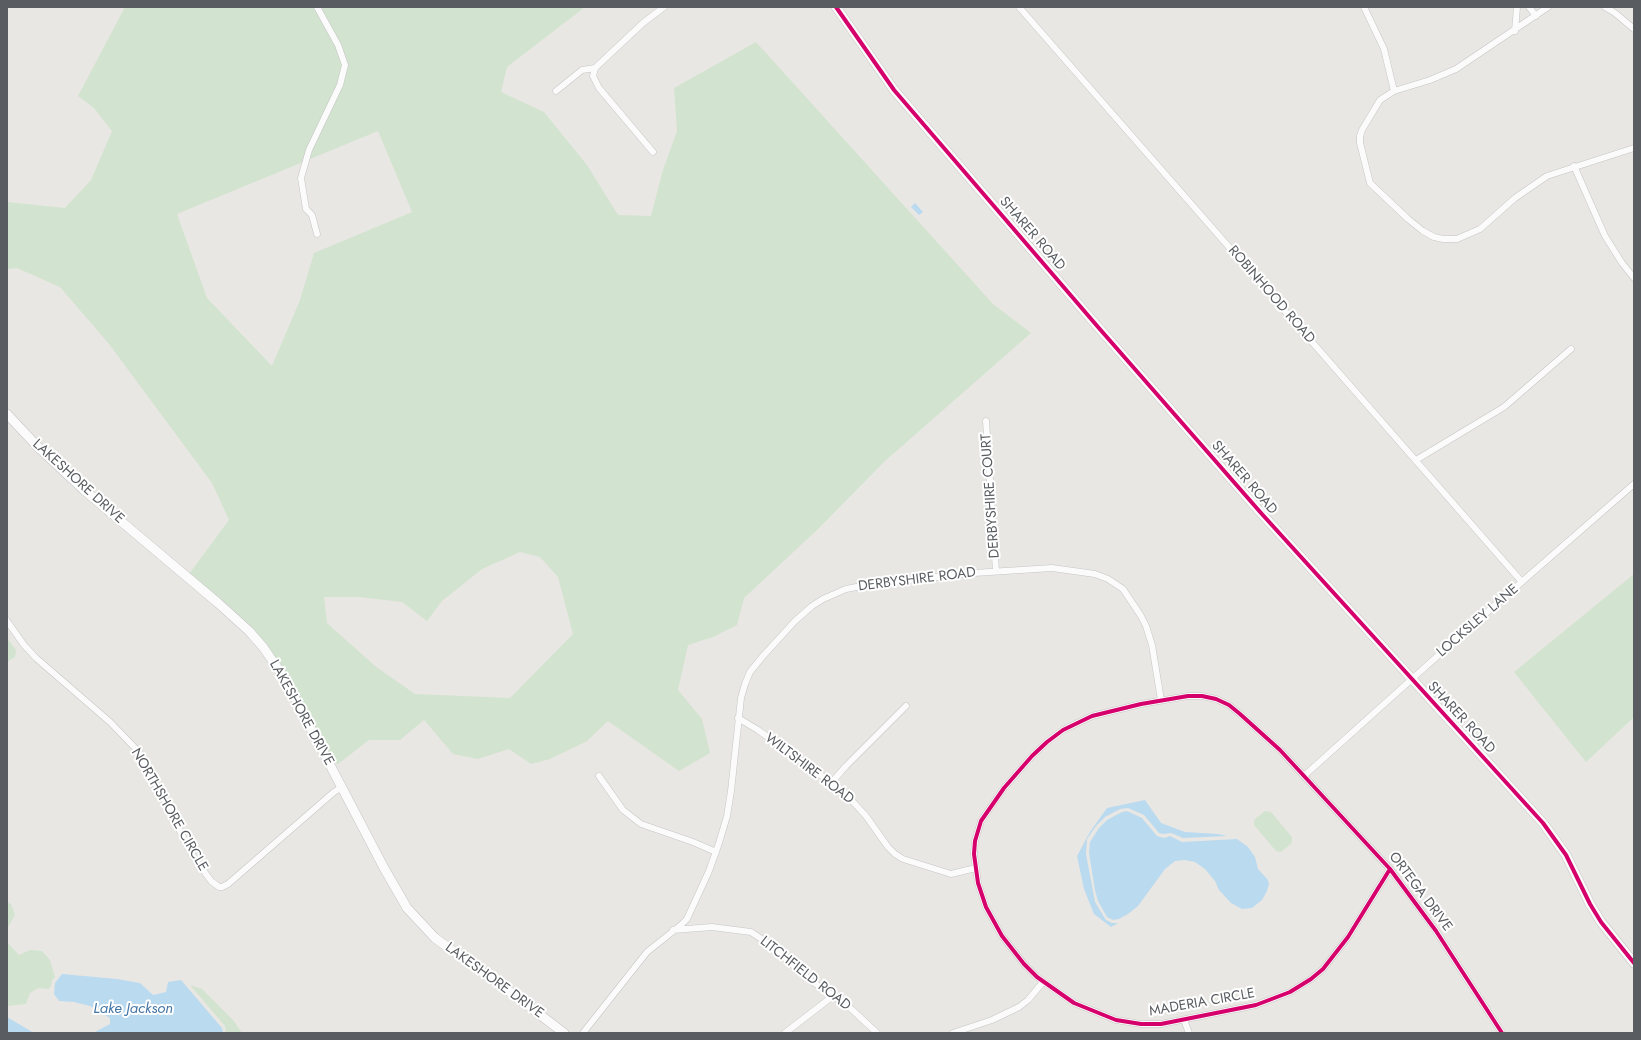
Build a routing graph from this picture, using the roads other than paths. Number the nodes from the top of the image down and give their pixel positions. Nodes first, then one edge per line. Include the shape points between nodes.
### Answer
1 (317, 7) edge
2 (664, 7) edge
3 (836, 7) edge
4 (1019, 7) edge
5 (1364, 7) edge
6 (1517, 7) edge
7 (1529, 7) edge
8 (1548, 7) edge
9 (1604, 7) edge
10 (1536, 16) junction
11 (1634, 28) edge
12 (1515, 31) junction
13 (594, 68) junction
14 (1394, 90) junction
15 (556, 91) dead end
16 (1634, 148) edge
17 (653, 152) dead end
18 (1574, 166) junction
19 (317, 234) dead end
20 (1634, 278) edge
21 (1571, 349) dead end
22 (7, 414) edge
23 (986, 421) dead end
24 (1416, 460) junction
25 (1634, 484) edge
26 (996, 572) junction
27 (1522, 582) junction
28 (7, 621) edge
29 (1412, 680) junction
30 (1161, 700) junction
31 (906, 706) dead end
32 (738, 718) junction
33 (598, 776) dead end
34 (1305, 776) junction
35 (832, 782) junction
36 (342, 787) junction
37 (716, 852) junction
38 (976, 868) junction
39 (1390, 869) junction
40 (673, 930) junction
41 (1632, 957) edge
42 (1043, 982) junction
43 (833, 996) junction
44 (1184, 1020) junction
45 (564, 1033) edge
46 (583, 1033) edge
47 (785, 1033) edge
48 (877, 1033) edge
49 (953, 1033) edge
50 (1189, 1033) edge
51 (1502, 1033) edge

1 - 19 street via 338,45 345,65 340,85 309,150 301,178 306,210 312,215
2 - 13 street
3 - 29 street, SHARER ROAD via 904,102 1255,507
4 - 24 street, ROBINHOOD ROAD
5 - 14 street via 1384,49
6 - 12 street
7 - 10 street
8 - 10 street
9 - 11 street
10 - 12 street
12 - 14 street via 1456,69 1430,80
13 - 15 street via 582,70
13 - 17 street via 593,76 599,88
14 - 18 street via 1380,100 1362,130 1360,143 1368,179 1376,190 1408,219 1434,237 1458,239 1480,229 1515,198 1547,176
16 - 18 street
18 - 20 street via 1605,236
21 - 24 street via 1504,407
22 - 36 street, LAKESHORE DRIVE via 38,448 84,490 218,603 258,642 285,679
23 - 26 street, DERBYSHIRE COURT
24 - 27 street, ROBINHOOD ROAD
25 - 27 street, LOCKSLEY LANE
26 - 30 street, DERBYSHIRE ROAD via 1052,568 1085,571 1120,586 1130,597 1146,626 1154,655
26 - 32 street, DERBYSHIRE ROAD via 872,584 846,589 823,599 795,621 750,672 741,698
27 - 29 street, LOCKSLEY LANE
28 - 36 street, NORTHSHORE CIRCLE via 36,658 110,722 139,752 190,851 211,881 219,887 228,884
29 - 34 street, LOCKSLEY LANE
29 - 41 street, SHARER ROAD via 1547,828 1566,855 1590,904
30 - 34 street, MADERIA CIRCLE via 1202,696 1229,705
30 - 38 street, MADERIA CIRCLE via 1092,716 1063,730 1047,742 1004,788 981,821 975,841
31 - 35 street
32 - 35 street, WILTSHIRE ROAD
32 - 37 street, DERBYSHIRE ROAD via 727,816
33 - 37 street via 623,810 641,824
34 - 39 street, ORTEGA DRIVE
35 - 38 street, WILTSHIRE ROAD via 852,800 888,847 903,860 951,874
36 - 45 street, LAKESHORE DRIVE via 398,894 421,924 449,949
37 - 40 street, DERBYSHIRE ROAD via 687,919
38 - 42 street, MADERIA CIRCLE via 986,907 1002,936 1024,964
39 - 44 street, MADERIA CIRCLE via 1344,943 1323,969 1311,979 1290,992 1256,1005
39 - 51 street, ORTEGA DRIVE via 1436,931
40 - 43 street, LITCHFIELD ROAD via 712,927 751,932
40 - 46 street via 647,952
42 - 44 street, MADERIA CIRCLE via 1074,1003 1124,1022 1161,1024
42 - 49 street via 1019,1007 992,1020
43 - 47 street
43 - 48 street, LITCHFIELD ROAD via 847,1005
44 - 50 street

